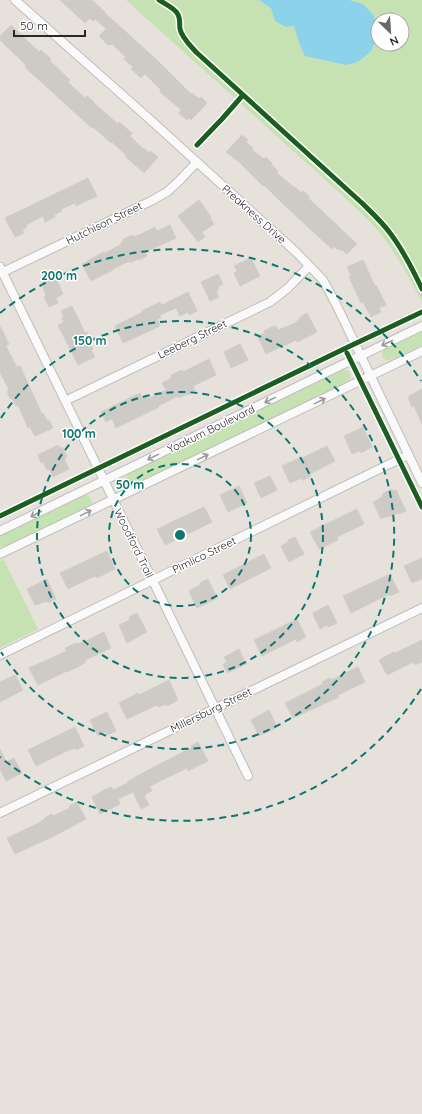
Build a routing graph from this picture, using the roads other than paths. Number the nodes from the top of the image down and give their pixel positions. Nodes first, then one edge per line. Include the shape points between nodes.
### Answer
1 (15, 0) edge
2 (196, 162) junction
3 (309, 266) junction
4 (1, 269) edge
5 (422, 326) edge
6 (422, 351) edge
7 (360, 356) junction
8 (370, 377) junction
9 (65, 401) junction
10 (408, 456) junction
11 (104, 481) junction
12 (422, 484) edge
13 (114, 500) junction
14 (0, 531) edge
15 (0, 554) edge
16 (152, 581) junction
17 (422, 608) edge
18 (0, 655) edge
19 (215, 708) junction
20 (248, 776) dead end
21 (0, 813) edge

1 - 2 street, Preakness Drive
2 - 3 street, Preakness Drive
2 - 4 street, Hutchison Street via 167,192 151,201
3 - 7 street, Preakness Drive via 329,291
3 - 9 street, Leeberg Street via 270,302
4 - 9 street, Woodford Trail
5 -> 7 street, Yoakum Boulevard
6 - 8 street, Yoakum Boulevard
7 - 8 street, Preakness Drive
7 -> 11 street, Yoakum Boulevard
8 - 10 street, Preakness Drive
13 -> 8 street, Yoakum Boulevard
9 - 11 street, Woodford Trail
10 - 12 street, Preakness Drive
10 - 16 street, Pimlico Street
11 - 13 street, Woodford Trail
11 -> 14 street, Yoakum Boulevard
15 -> 13 street, Yoakum Boulevard
13 - 16 street, Woodford Trail
16 - 18 street, Pimlico Street
16 - 19 street, Woodford Trail
17 - 19 street, Millersburg Street
19 - 20 street, Woodford Trail
19 - 21 street, Millersburg Street

